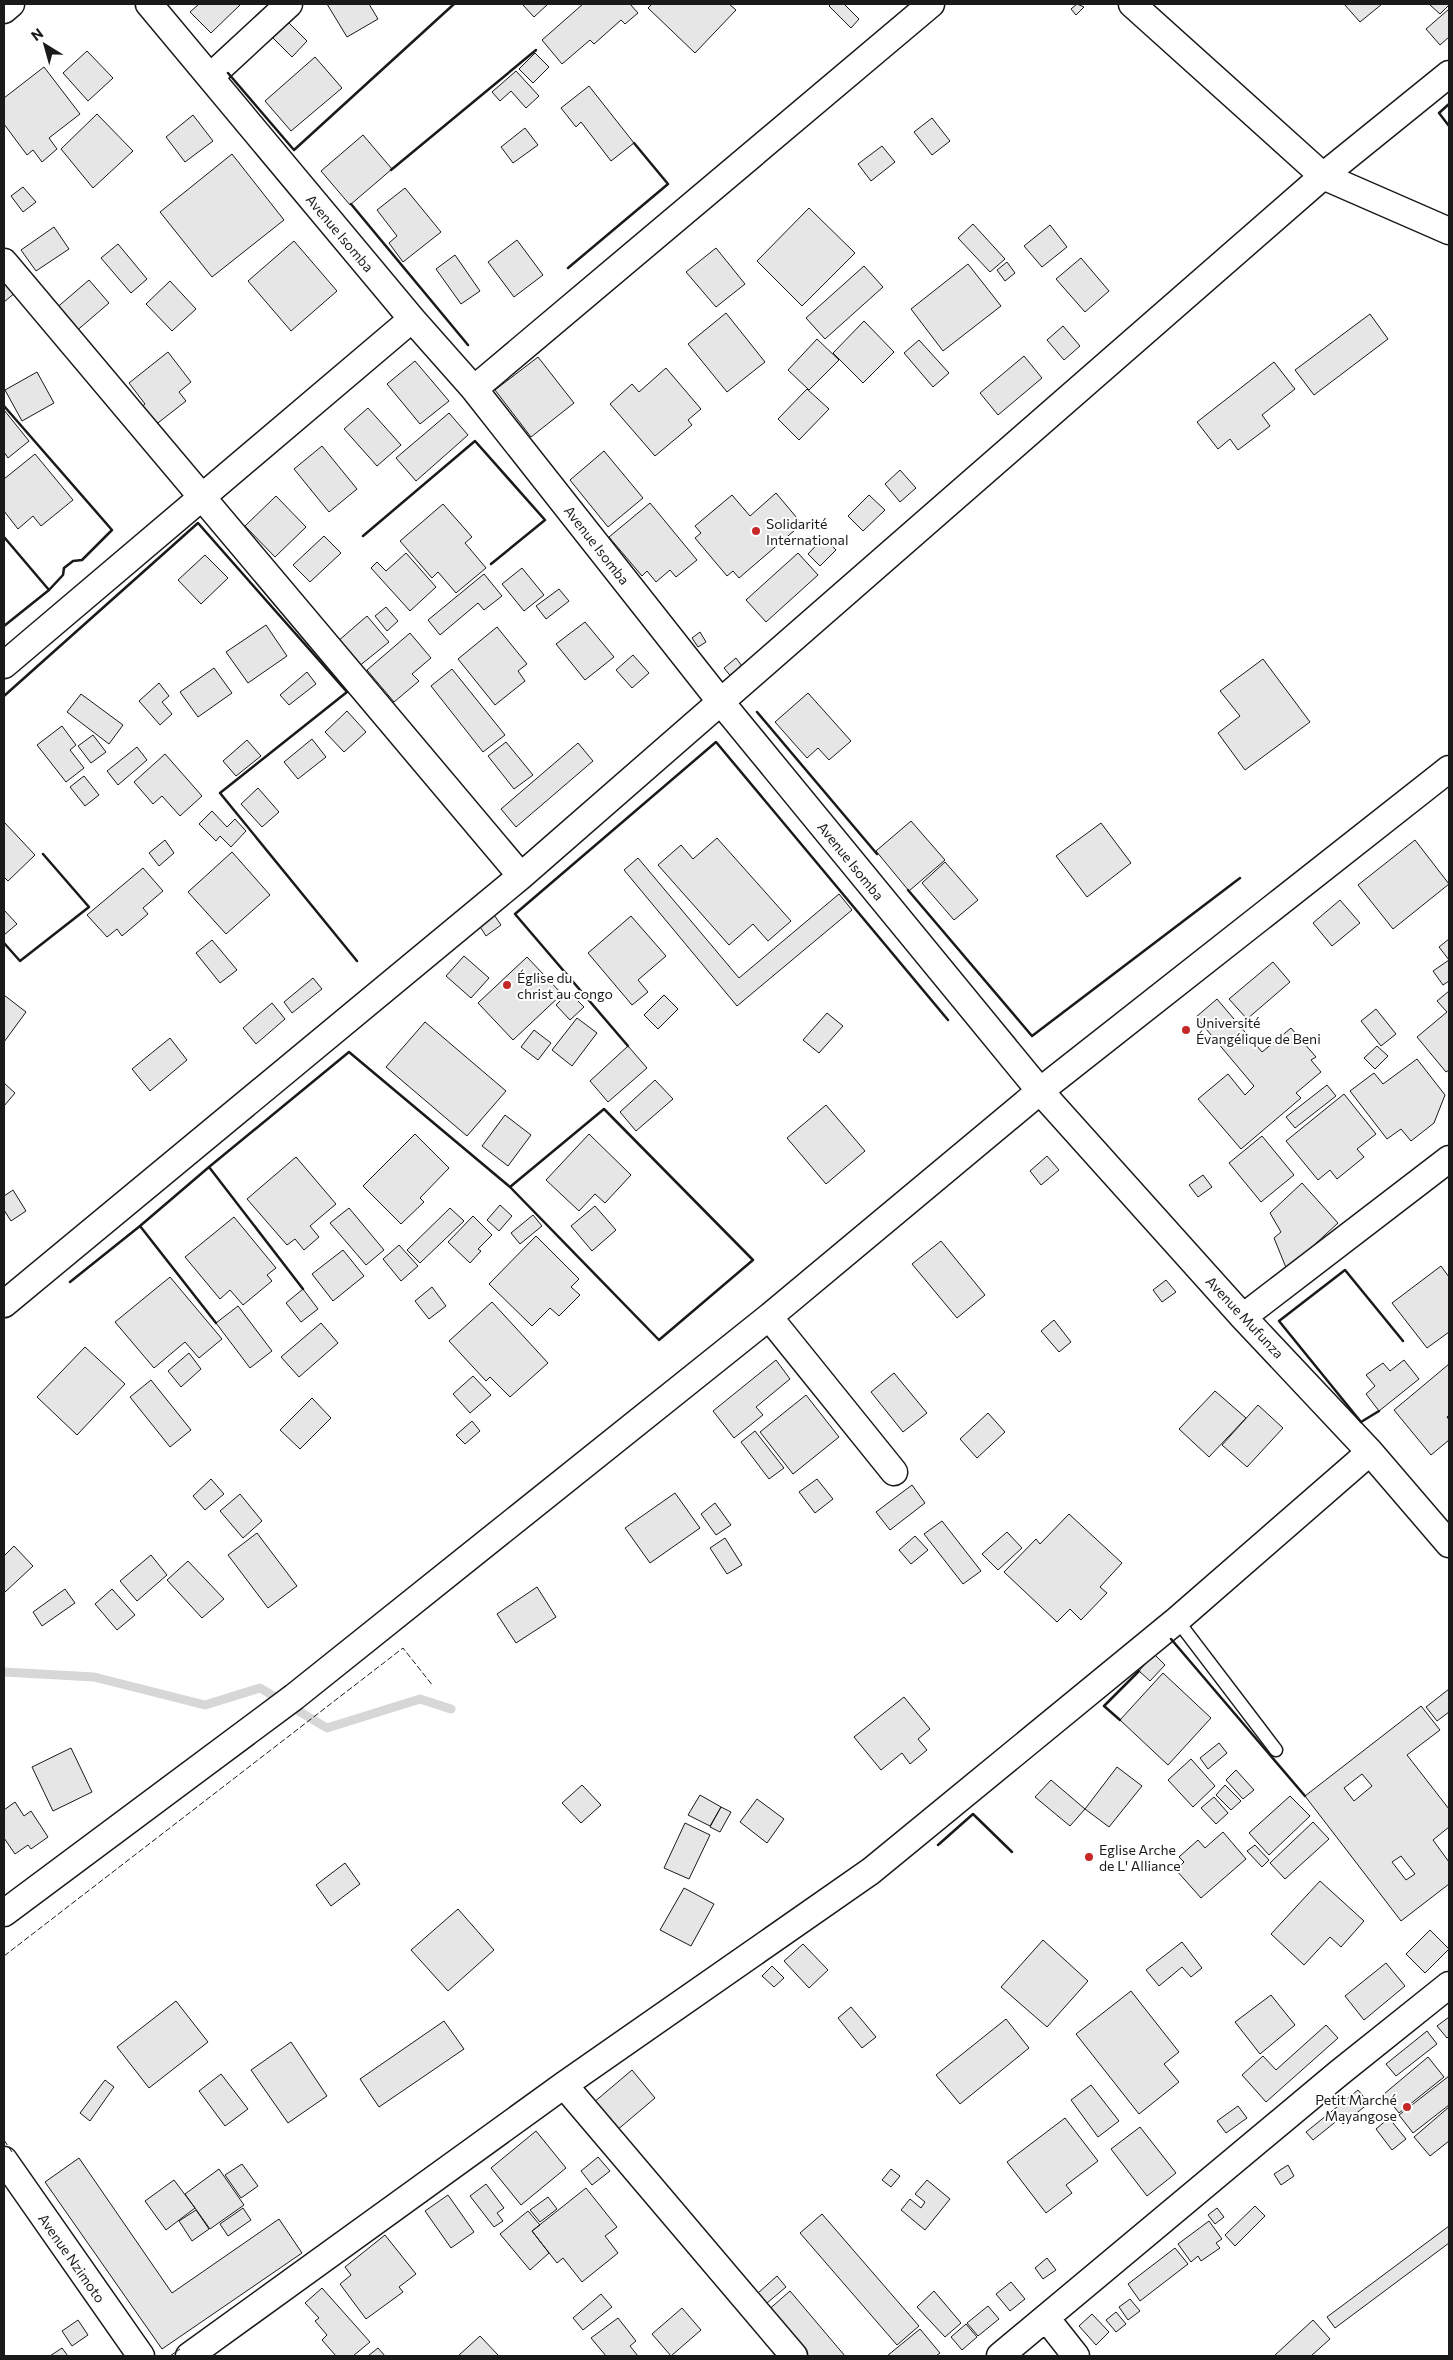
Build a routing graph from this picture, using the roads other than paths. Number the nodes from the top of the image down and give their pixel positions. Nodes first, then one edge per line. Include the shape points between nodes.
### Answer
1 (11, 4) edge
2 (150, 4) edge
3 (289, 4) edge
4 (931, 4) edge
5 (1132, 4) edge
6 (4, 10) edge
7 (1449, 74) edge
8 (210, 77) junction
9 (1323, 176) junction
10 (1449, 231) edge
11 (4, 262) edge
12 (412, 318) junction
13 (474, 389) junction
14 (202, 498) junction
15 (4, 665) edge
16 (720, 701) junction
17 (1449, 768) edge
18 (521, 876) junction
19 (1040, 1091) junction
20 (1449, 1160) edge
21 (4, 1304) edge
22 (769, 1317) junction
23 (1243, 1317) junction
24 (1370, 1452) junction
25 (894, 1472) dead end
26 (1449, 1544) edge
27 (1177, 1620) junction
28 (1276, 1750) dead end
29 (4, 1913) edge
30 (1449, 1986) edge
31 (564, 2085) junction
32 (4, 2160) edge
33 (1046, 2318) junction
34 (141, 2356) edge
35 (189, 2356) edge
36 (794, 2356) edge
37 (1000, 2356) edge
38 (1076, 2356) edge

1 - 6 street
2 - 8 street, Avenue Isomba
3 - 8 street
4 - 13 street
5 - 9 street
7 - 9 street
8 - 12 street, Avenue Isomba
9 - 10 street
9 - 16 street
11 - 14 street
12 - 13 street, Avenue Isomba
12 - 14 street
13 - 16 street, Avenue Isomba
14 - 15 street
14 - 18 street
16 - 18 street
16 - 19 street, Avenue Isomba
17 - 19 street
18 - 21 street
19 - 22 street
19 - 23 street, Avenue Mufunza
20 - 23 street
22 - 25 street
22 - 29 street via 285,1704
23 - 24 street, Avenue Mufunza
24 - 26 street, Avenue Mufunza
24 - 27 street
27 - 28 lane
27 - 31 street via 870,1872
30 - 33 street via 1339,2073
31 - 35 street
31 - 36 street
32 - 34 street, Avenue Nzimoto
33 - 37 street
33 - 38 street

